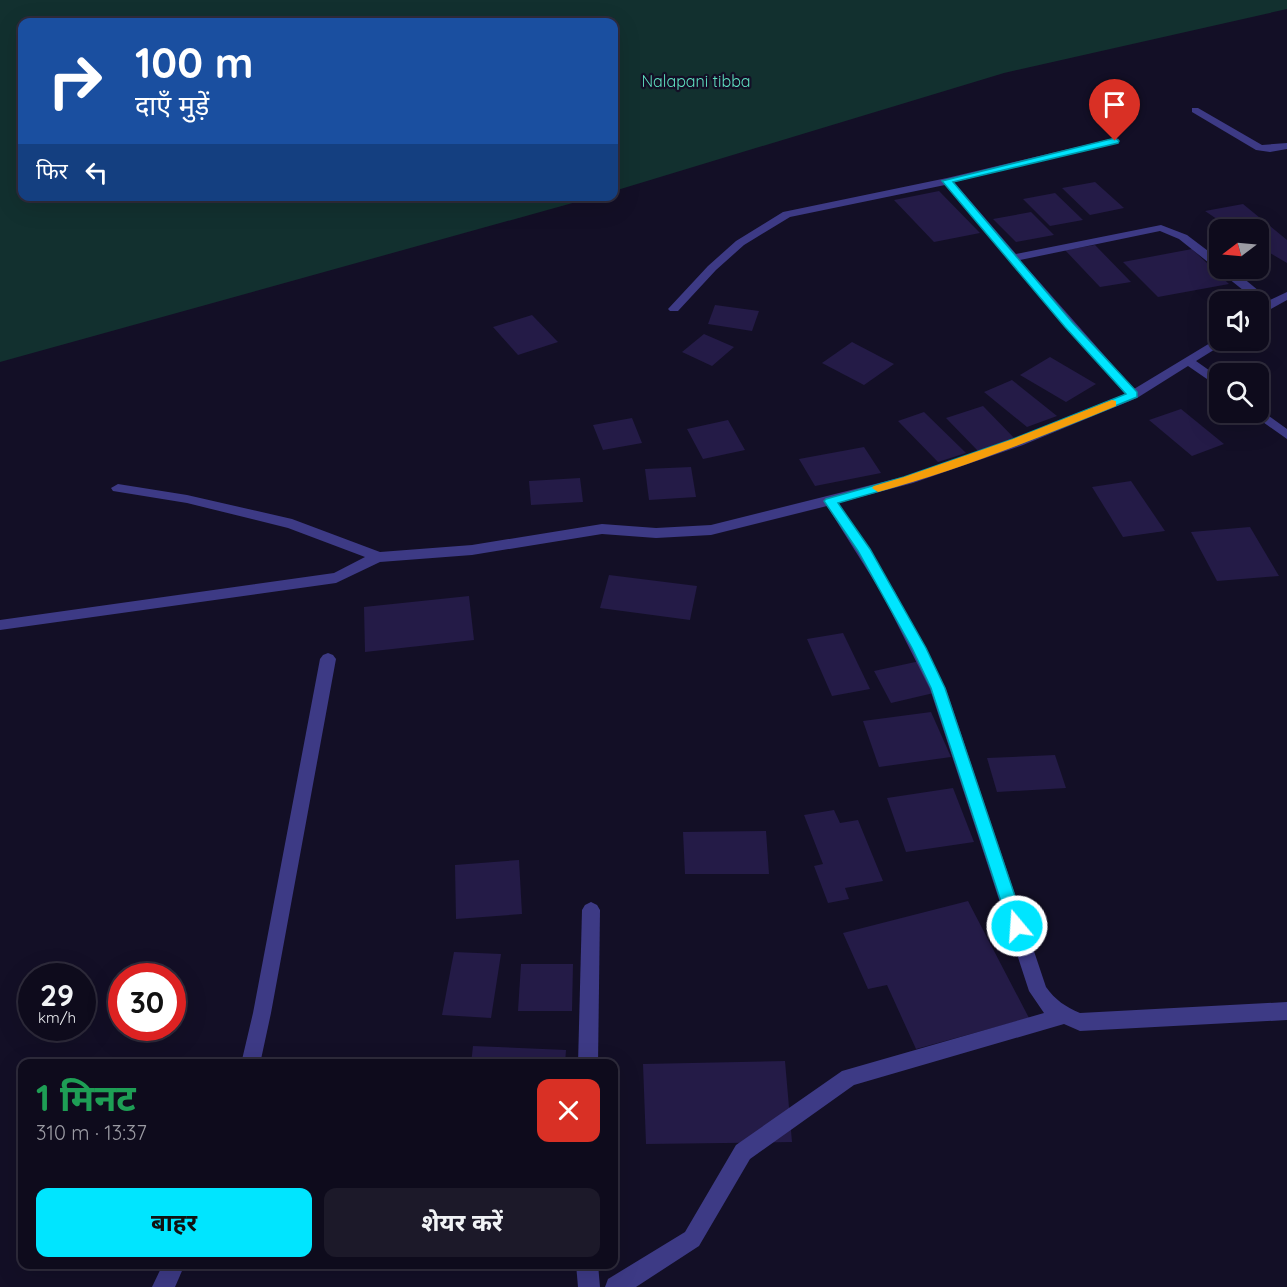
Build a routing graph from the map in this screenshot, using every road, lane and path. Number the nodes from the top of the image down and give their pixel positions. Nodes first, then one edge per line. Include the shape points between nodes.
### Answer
1 (1195, 110) dead end
2 (1115, 141) dead end
3 (1287, 146) edge
4 (947, 181) junction
5 (1209, 257) edge
6 (1013, 258) junction
7 (1237, 279) edge
8 (1252, 291) edge
9 (1287, 295) edge
10 (1269, 305) edge
11 (674, 309) dead end
12 (1209, 349) edge
13 (1190, 362) junction
14 (1209, 376) edge
15 (1133, 395) junction
16 (1269, 421) edge
17 (1287, 435) edge
18 (118, 488) dead end
19 (830, 501) junction
20 (379, 557) junction
21 (0, 625) edge
22 (328, 659) dead end
23 (591, 910) dead end
24 (1287, 1011) edge
25 (1063, 1016) junction
26 (251, 1059) edge
27 (588, 1059) edge
28 (172, 1269) edge
29 (587, 1269) edge
30 (163, 1287) edge
31 (589, 1287) edge
32 (616, 1287) edge

1 - 3 street via 1260,148
2 - 4 street
4 - 6 street
4 - 11 street via 787,214 770,222 711,267
5 - 6 street via 1184,237 1161,228
6 - 15 street
7 - 8 street
9 - 10 street
12 - 13 street
13 - 14 street
13 - 15 street
15 - 19 street via 1018,442 909,480
16 - 17 street
18 - 20 street via 187,499 292,524
19 - 20 street via 711,530 656,533 602,529 472,550
19 - 25 street via 863,549 938,688 1038,992
20 - 21 street via 336,578
22 - 26 street
23 - 27 street
24 - 25 street via 1080,1022
25 - 32 street via 849,1077 743,1152 692,1239
28 - 30 street
29 - 31 street

